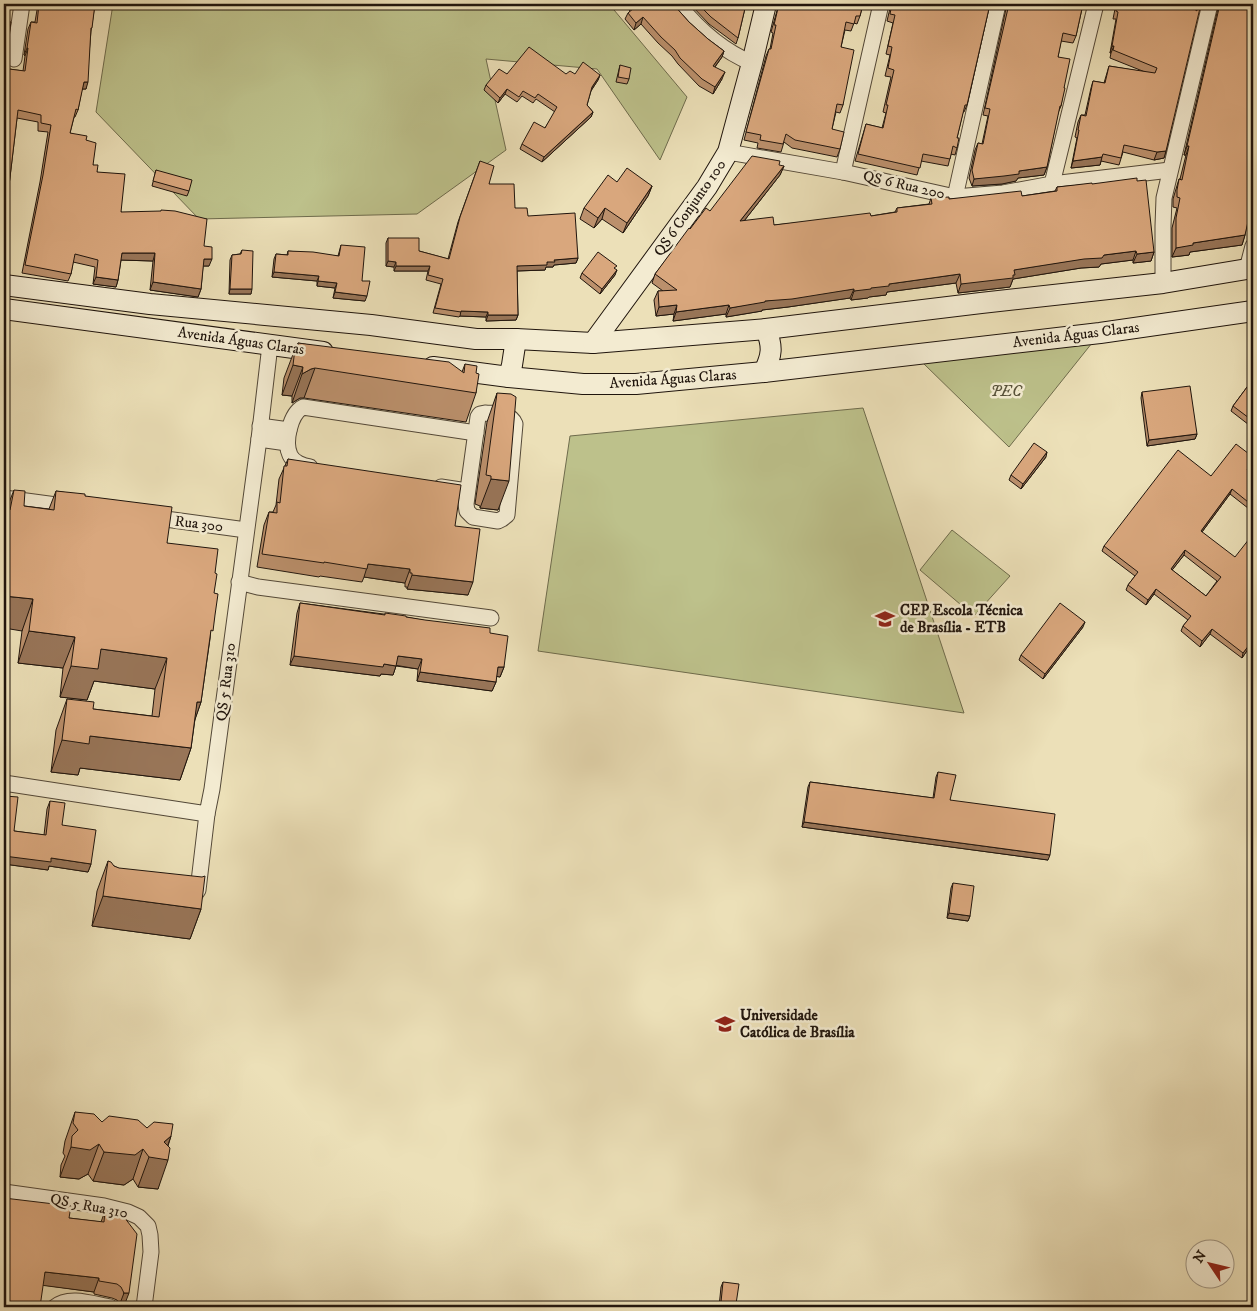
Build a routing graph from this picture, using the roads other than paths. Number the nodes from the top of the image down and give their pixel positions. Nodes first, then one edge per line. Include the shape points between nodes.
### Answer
1 (22, 4) edge
2 (678, 4) edge
3 (766, 4) edge
4 (881, 4) edge
5 (998, 4) edge
6 (1096, 4) edge
7 (1210, 4) edge
8 (14, 59) dead end
9 (752, 63) junction
10 (728, 152) junction
11 (1170, 170) junction
12 (843, 172) junction
13 (1052, 184) junction
14 (955, 197) junction
15 (1253, 246) edge
16 (1250, 269) edge
17 (1163, 283) junction
18 (4, 285) edge
19 (4, 308) edge
20 (1253, 311) edge
21 (614, 314) junction
22 (766, 329) junction
23 (516, 339) junction
24 (620, 341) junction
25 (593, 343) junction
26 (270, 345) junction
27 (345, 355) edge
28 (419, 365) edge
29 (764, 372) junction
30 (509, 377) junction
31 (259, 433) junction
32 (476, 434) junction
33 (288, 436) junction
34 (325, 469) edge
35 (429, 485) edge
36 (467, 491) junction
37 (4, 498) edge
38 (81, 508) edge
39 (140, 516) edge
40 (246, 530) junction
41 (239, 582) junction
42 (491, 618) dead end
43 (4, 783) edge
44 (207, 814) junction
45 (182, 896) edge
46 (4, 1192) edge
47 (55, 1307) edge
48 (110, 1307) edge
49 (144, 1307) edge

1 - 8 street
2 - 9 street via 716,41
3 - 9 main road, QS 6 Conjunto 100
4 - 12 street
5 - 14 street
6 - 13 street
7 - 11 street
9 - 10 main road, QS 6 Conjunto 100
10 - 12 street, QS 6 Rua 200
10 - 21 main road, QS 6 Conjunto 100 via 707,187
11 - 13 street, QS 6 Rua 200
11 - 17 street via 1164,198
12 - 14 street, QS 6 Rua 200
13 - 14 street, QS 6 Rua 200
15 - 16 street
16 - 17 main road, Avenida Águas Claras
17 - 22 main road, Avenida Águas Claras
18 - 23 main road, Avenida Águas Claras via 476,339
19 - 26 main road, Avenida Águas Claras
20 - 29 main road, Avenida Águas Claras via 1100,333
21 - 24 main road
21 - 25 main road, QS 6 Conjunto 100
22 - 24 main road, Avenida Águas Claras
22 - 29 main road via 772,351
23 - 25 main road, Avenida Águas Claras
23 - 30 main road
24 - 25 main road, Avenida Águas Claras
26 - 27 main road, Avenida Águas Claras
26 - 31 street, QS 5 Rua 310
28 - 30 main road, Avenida Águas Claras
29 - 30 main road, Avenida Águas Claras via 636,384 583,384
31 - 33 street
31 - 40 street, QS 5 Rua 310
32 - 33 street via 302,407 297,411
32 - 36 street
32 - 36 street via 478,417 483,413 507,415 515,424 505,518 498,521 470,515 466,504
33 - 34 street via 292,459 306,466
35 - 36 street
37 - 38 street
39 - 40 street, Rua 300
40 - 41 street, QS 5 Rua 310
41 - 42 street
41 - 44 street, QS 5 Rua 310
43 - 44 street
44 - 45 street, QS 5 Rua 310 via 198,890 192,897
46 - 49 street, QS 5 Rua 310 via 104,1206 139,1217 148,1226 151,1252
47 - 48 street via 74,1301

